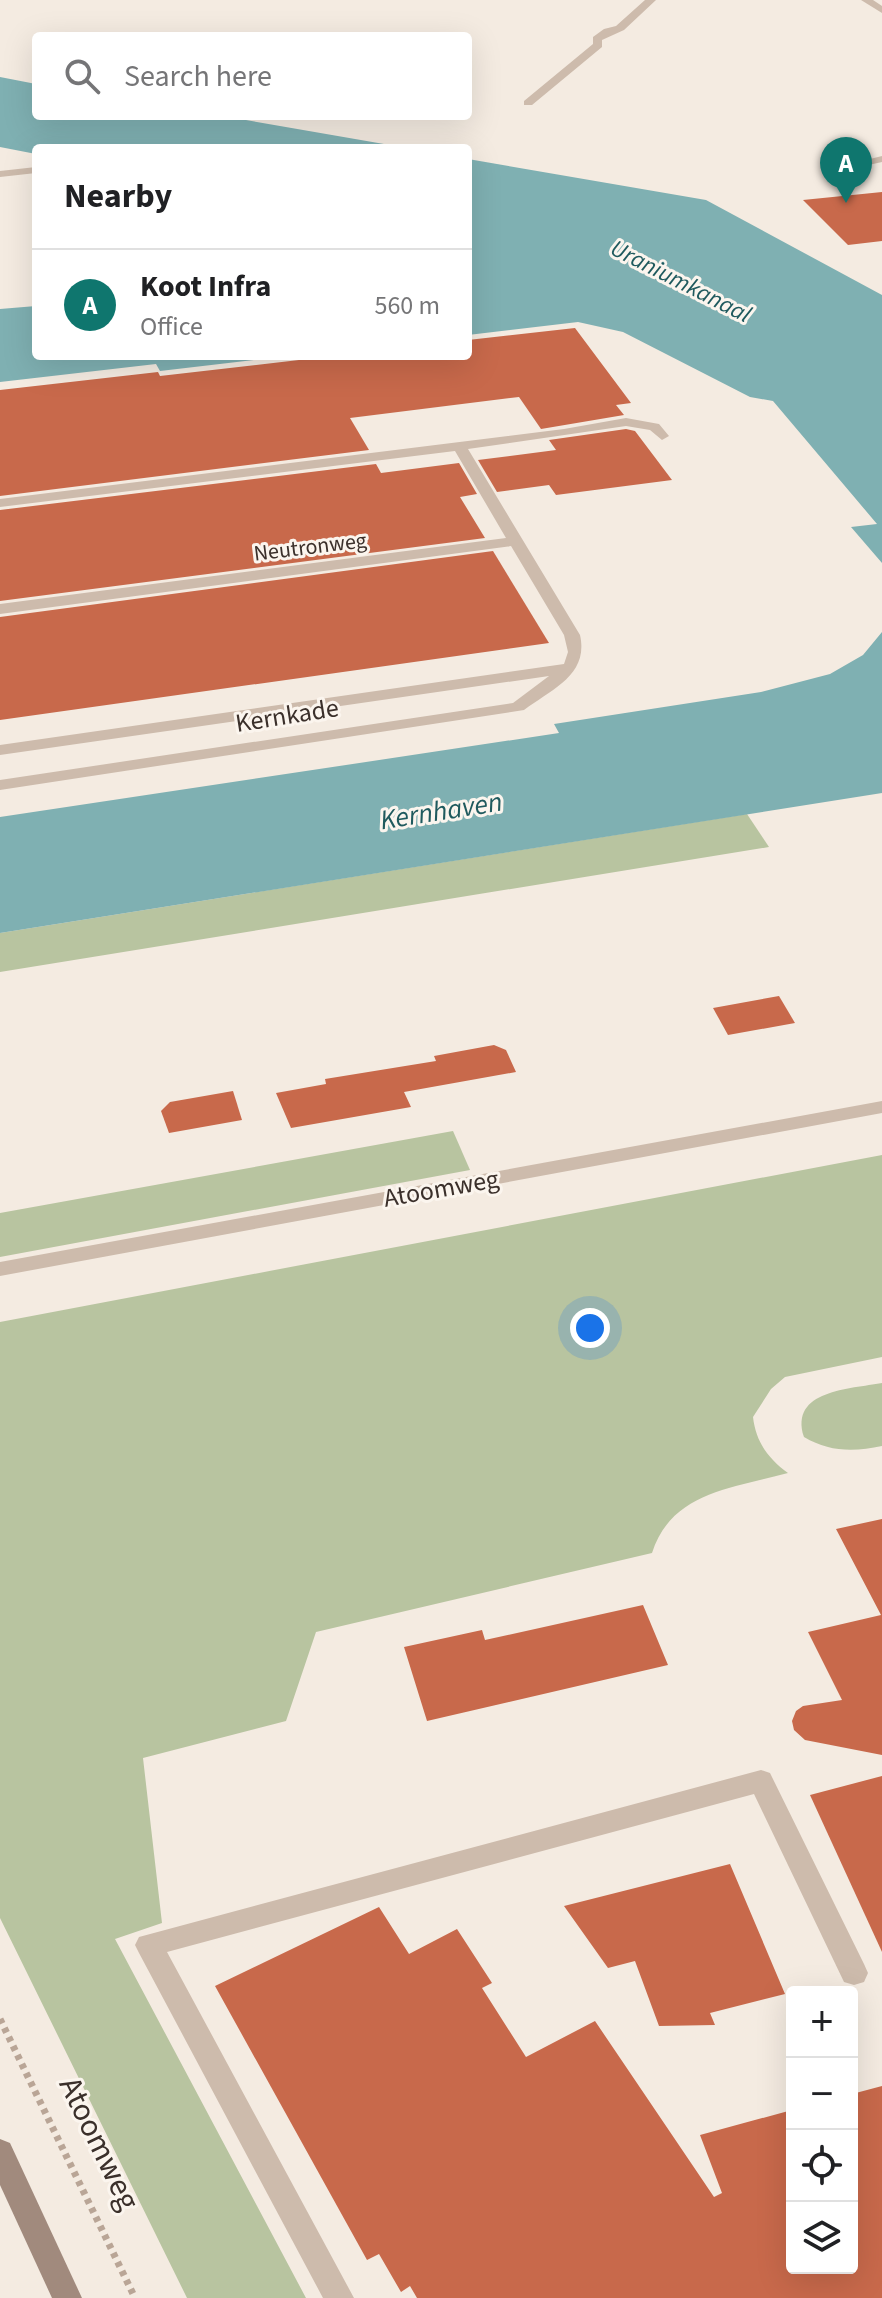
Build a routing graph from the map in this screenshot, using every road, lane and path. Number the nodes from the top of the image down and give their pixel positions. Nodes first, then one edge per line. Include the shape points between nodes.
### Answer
1 (651, 0) edge
2 (866, 0) edge
3 (882, 10) edge
4 (528, 103) dead end
5 (882, 159) edge
6 (32, 170) edge
7 (828, 171) dead end
8 (0, 174) edge
9 (662, 436) dead end
10 (459, 446) junction
11 (0, 503) edge
12 (515, 541) junction
13 (0, 609) edge
14 (570, 668) junction
15 (0, 750) edge
16 (0, 785) edge
17 (882, 1107) edge
18 (0, 1269) edge
19 (854, 1973) dead end
20 (0, 2019) edge
21 (0, 2153) edge
22 (67, 2298) edge
23 (135, 2298) edge
24 (339, 2298) edge

1 - 4 street via 620,28 597,39 598,45
2 - 3 street
5 - 7 street
6 - 8 street
9 - 10 street via 654,427 626,422
10 - 11 street
10 - 12 street
12 - 13 street, Neutronweg
12 - 14 street via 572,635 576,652
14 - 15 street, Kernkade
14 - 16 street, Kernkade via 518,707
17 - 18 street, Atoomweg
19 - 24 street via 761,1781 149,1945
20 - 23 path, Atoomweg
21 - 22 street

